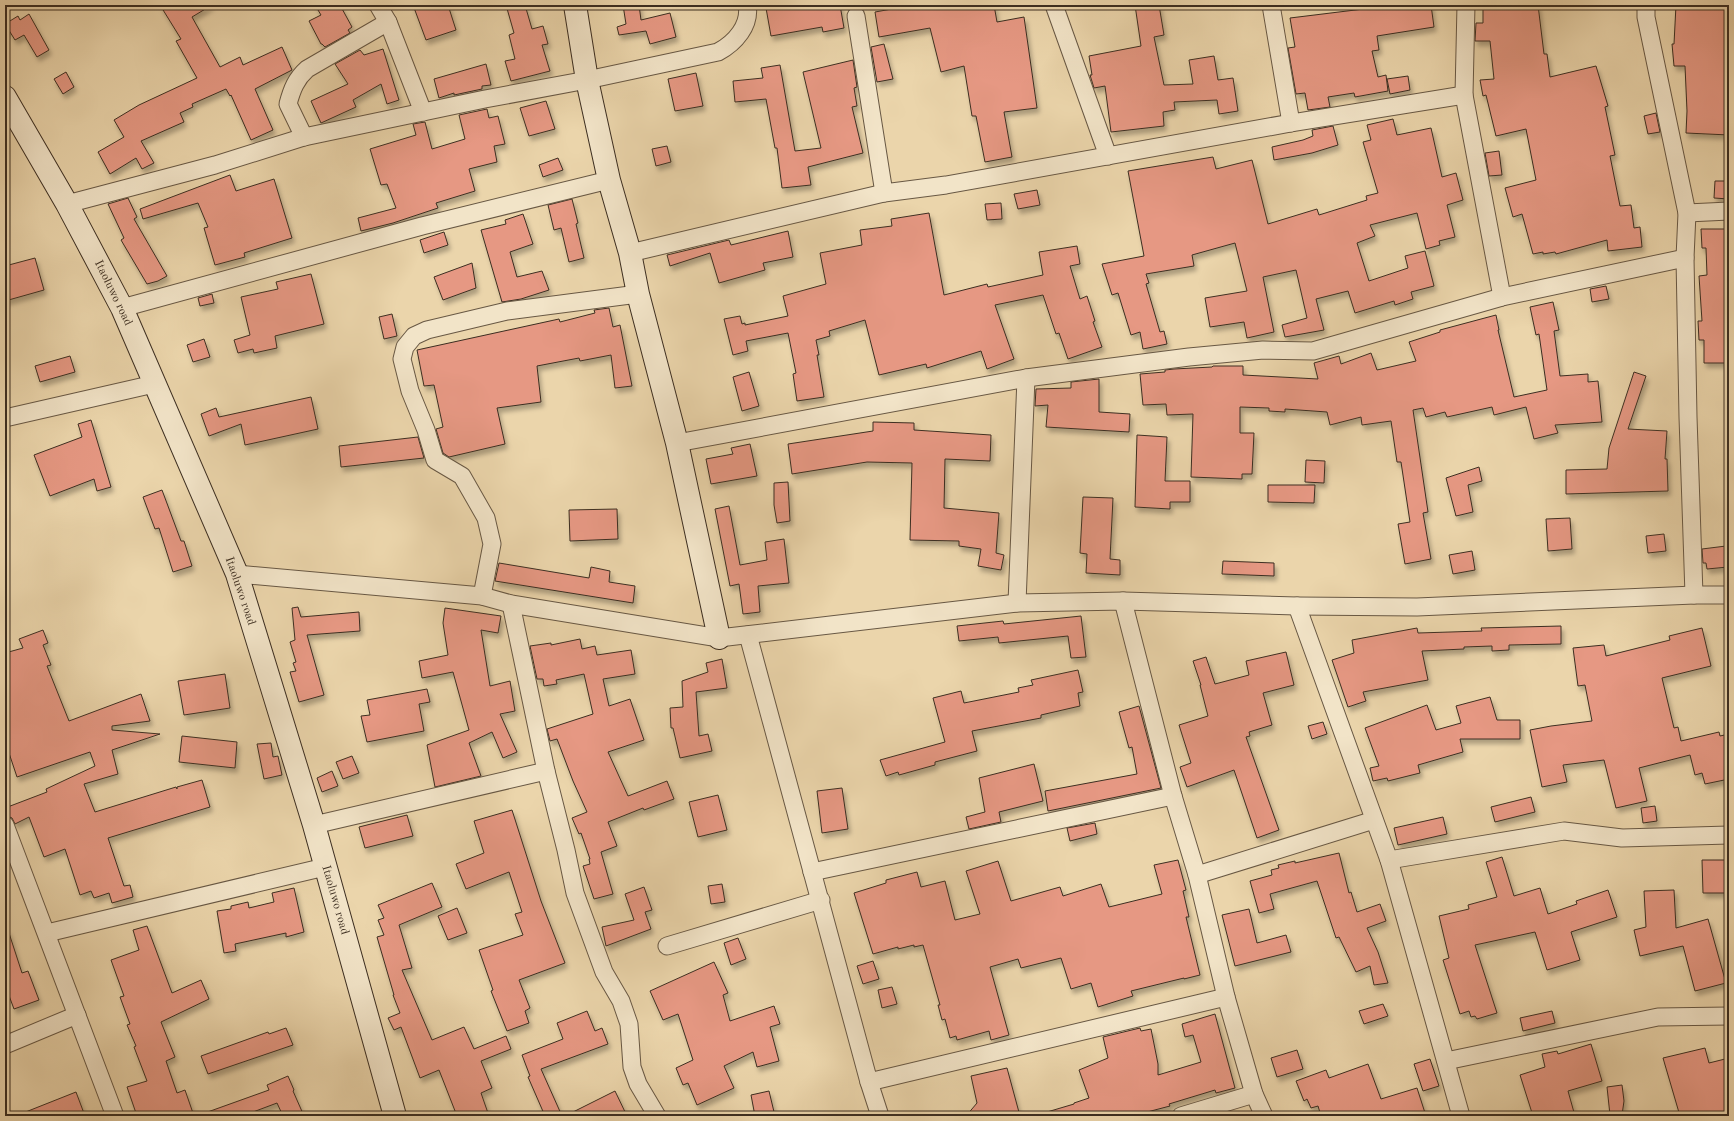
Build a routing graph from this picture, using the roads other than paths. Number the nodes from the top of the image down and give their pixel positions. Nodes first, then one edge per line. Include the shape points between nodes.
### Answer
1 (378, 5) edge
2 (575, 5) edge
3 (747, 5) edge
4 (1054, 5) edge
5 (1271, 5) edge
6 (1466, 5) edge
7 (1646, 5) edge
8 (856, 16) dead end
9 (388, 22) junction
10 (587, 80) junction
11 (1464, 94) junction
12 (5, 97) edge
13 (423, 112) junction
14 (1291, 123) junction
15 (304, 137) junction
16 (1108, 156) junction
17 (609, 180) junction
18 (884, 193) junction
19 (67, 204) junction
20 (1729, 211) edge
21 (1687, 213) junction
22 (630, 253) junction
23 (1685, 258) junction
24 (638, 294) junction
25 (1502, 297) junction
26 (122, 308) junction
27 (1026, 378) junction
28 (154, 384) junction
29 (5, 418) edge
30 (677, 443) junction
31 (237, 574) junction
32 (1694, 595) junction
33 (1729, 595) edge
34 (482, 596) junction
35 (1122, 601) junction
36 (1017, 603) junction
37 (511, 604) junction
38 (1297, 606) junction
39 (748, 635) junction
40 (719, 638) junction
41 (546, 771) junction
42 (1173, 796) junction
43 (1374, 820) junction
44 (314, 824) junction
45 (5, 825) edge
46 (1729, 835) edge
47 (1389, 860) junction
48 (325, 867) junction
49 (812, 872) junction
50 (1197, 875) junction
51 (821, 900) junction
52 (47, 933) junction
53 (668, 946) dead end
54 (1226, 997) junction
55 (77, 1015) junction
56 (1729, 1016) edge
57 (5, 1045) edge
58 (1446, 1061) junction
59 (869, 1082) junction
60 (1254, 1094) junction
61 (115, 1116) edge
62 (395, 1116) edge
63 (657, 1116) edge
64 (880, 1116) edge
65 (1182, 1116) edge
66 (1264, 1116) edge
67 (1461, 1116) edge

1 - 9 street
2 - 10 street
3 - 10 street via 745,23 736,39 718,52
4 - 16 street
5 - 14 street
6 - 11 street
7 - 21 street via 1646,17
8 - 18 street
9 - 13 street
9 - 15 street via 307,69 299,77 293,86 288,104
10 - 13 street
10 - 17 street
11 - 14 street
11 - 25 street
12 - 19 street, Itaoluwo road
13 - 15 street
14 - 16 street
15 - 19 street via 215,165
16 - 18 street via 946,185
17 - 22 street
17 - 26 street via 422,226
18 - 22 street
19 - 26 street, Itaoluwo road
20 - 21 street
21 - 23 street
22 - 24 street
23 - 25 street
23 - 32 street
24 - 30 street
24 - 34 street via 507,311 427,330 414,336 405,347 402,359 410,391 435,460 462,476 486,518 492,544
25 - 27 street via 1313,351 1263,350 1188,357
26 - 28 street, Itaoluwo road
27 - 30 street
27 - 36 street
28 - 29 street
28 - 31 street, Itaoluwo road
30 - 40 street
31 - 34 street
31 - 44 street, Itaoluwo road
32 - 33 street
32 - 38 street via 1417,607
34 - 37 street
35 - 36 street
35 - 38 street
35 - 42 street
36 - 39 street
37 - 40 street
37 - 41 street
38 - 43 street
39 - 40 street
39 - 49 street
41 - 44 street
41 - 63 street via 575,893 604,972 621,1001 628,1024 632,1067 638,1084
42 - 49 street
42 - 50 street
43 - 47 street
43 - 50 street
44 - 48 street, Itaoluwo road
45 - 52 street
46 - 47 street via 1622,838 1564,831
47 - 58 street
48 - 52 street
48 - 62 street, Itaoluwo road
49 - 51 street
50 - 54 street
51 - 53 street
51 - 59 street
52 - 55 street
54 - 59 street
54 - 60 street
55 - 57 street
55 - 61 street
56 - 58 street via 1658,1017
58 - 67 street
59 - 64 street
60 - 65 street
60 - 66 street

